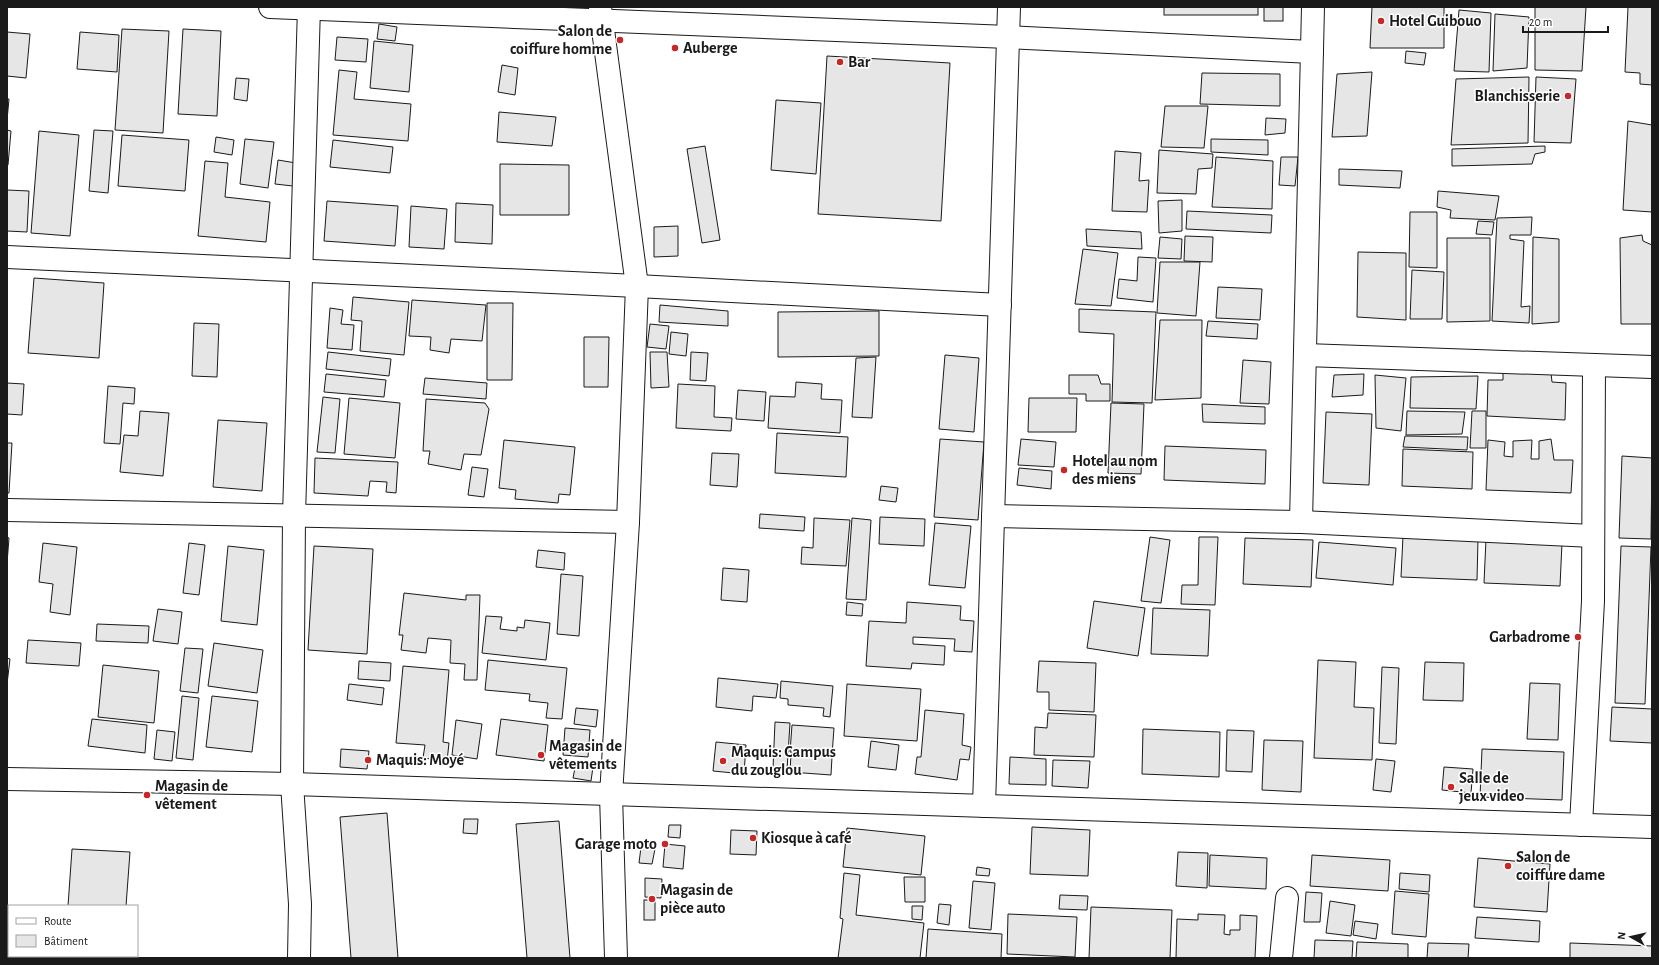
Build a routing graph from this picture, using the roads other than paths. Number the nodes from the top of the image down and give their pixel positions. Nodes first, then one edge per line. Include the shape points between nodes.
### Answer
1 (270, 7) edge
2 (1009, 7) edge
3 (1313, 7) edge
4 (309, 8) edge
5 (601, 14) edge
6 (1008, 37) junction
7 (1312, 52) junction
8 (7, 257) edge
9 (302, 270) junction
10 (636, 286) junction
11 (1000, 305) junction
12 (1305, 355) junction
13 (1594, 364) junction
14 (1652, 367) edge
15 (7, 510) edge
16 (294, 516) junction
17 (993, 516) junction
18 (628, 522) junction
19 (1301, 522) junction
20 (1593, 536) junction
21 (7, 779) edge
22 (292, 784) junction
23 (611, 795) junction
24 (984, 806) junction
25 (1581, 825) junction
26 (1652, 827) edge
27 (1288, 898) dead end
28 (299, 958) edge
29 (616, 958) edge
30 (1281, 958) edge

1 - 4 street
2 - 6 street
3 - 7 street
4 - 5 street
4 - 9 street
5 - 6 street
5 - 10 street
6 - 7 street
6 - 11 street
7 - 12 street
8 - 9 street
9 - 10 street
9 - 16 street
10 - 11 street
10 - 18 street
11 - 17 street
12 - 13 street
12 - 19 street
13 - 14 street
13 - 20 street
15 - 16 street
16 - 18 street
16 - 22 street
17 - 19 street
17 - 24 street
18 - 23 street
19 - 20 street
20 - 25 street via 1593,601
21 - 22 street
22 - 23 street
22 - 28 street via 300,904
23 - 24 street
23 - 29 street
24 - 25 street
25 - 26 street
27 - 30 street

